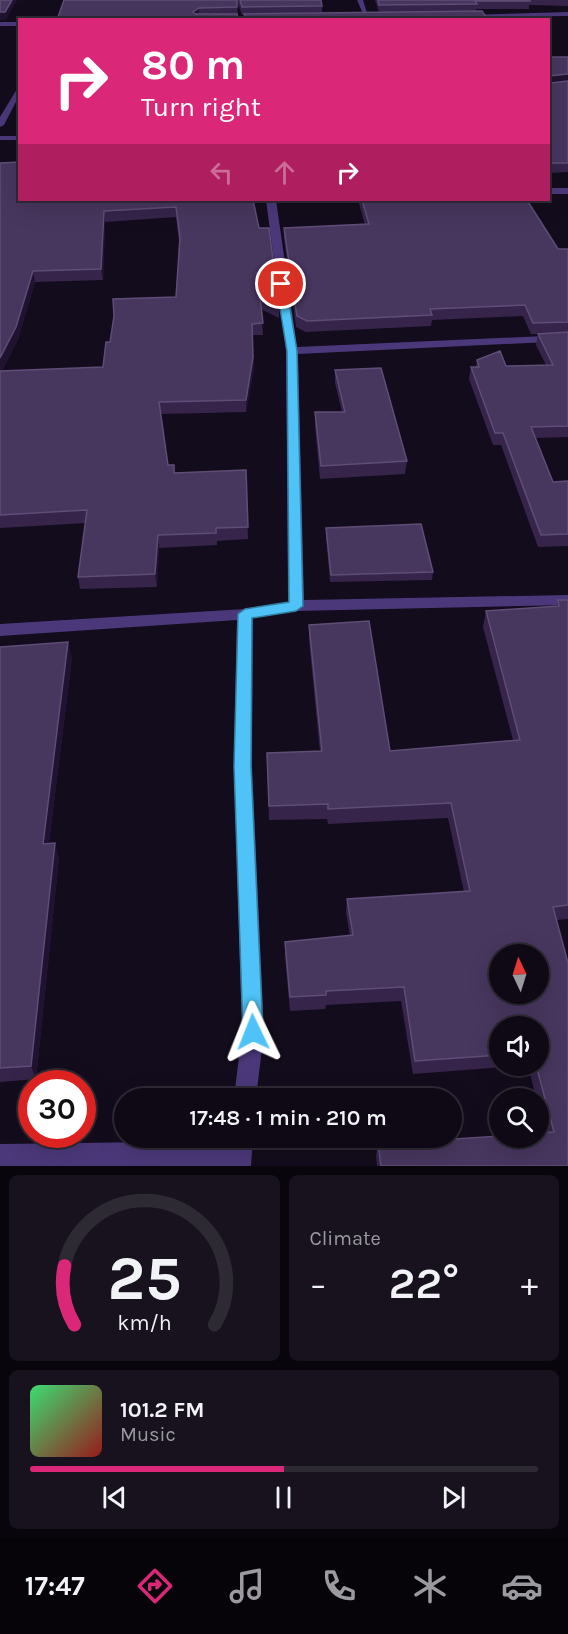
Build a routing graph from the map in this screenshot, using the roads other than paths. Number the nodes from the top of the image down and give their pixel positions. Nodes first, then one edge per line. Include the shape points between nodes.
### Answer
1 (360, 0) edge
2 (562, 6) dead end
3 (568, 13) edge
4 (366, 15) junction
5 (378, 15) edge
6 (461, 15) edge
7 (354, 16) edge
8 (0, 24) edge
9 (18, 24) edge
10 (18, 90) edge
11 (0, 125) edge
12 (0, 138) edge
13 (18, 138) edge
14 (550, 191) edge
15 (568, 191) edge
16 (271, 201) edge
17 (568, 338) edge
18 (292, 351) junction
19 (568, 600) edge
20 (296, 606) junction
21 (245, 614) junction
22 (0, 630) edge
23 (246, 1088) edge
24 (240, 1152) edge
25 (0, 1156) edge

1 - 4 street
2 - 3 street
3 - 6 street
4 - 5 street
4 - 7 street
8 - 9 street
10 - 11 street
12 - 13 street
14 - 15 street
16 - 18 street
17 - 18 street
18 - 20 street
19 - 20 street
20 - 21 street
21 - 22 street
21 - 23 street via 243,766 253,1032
24 - 25 street

